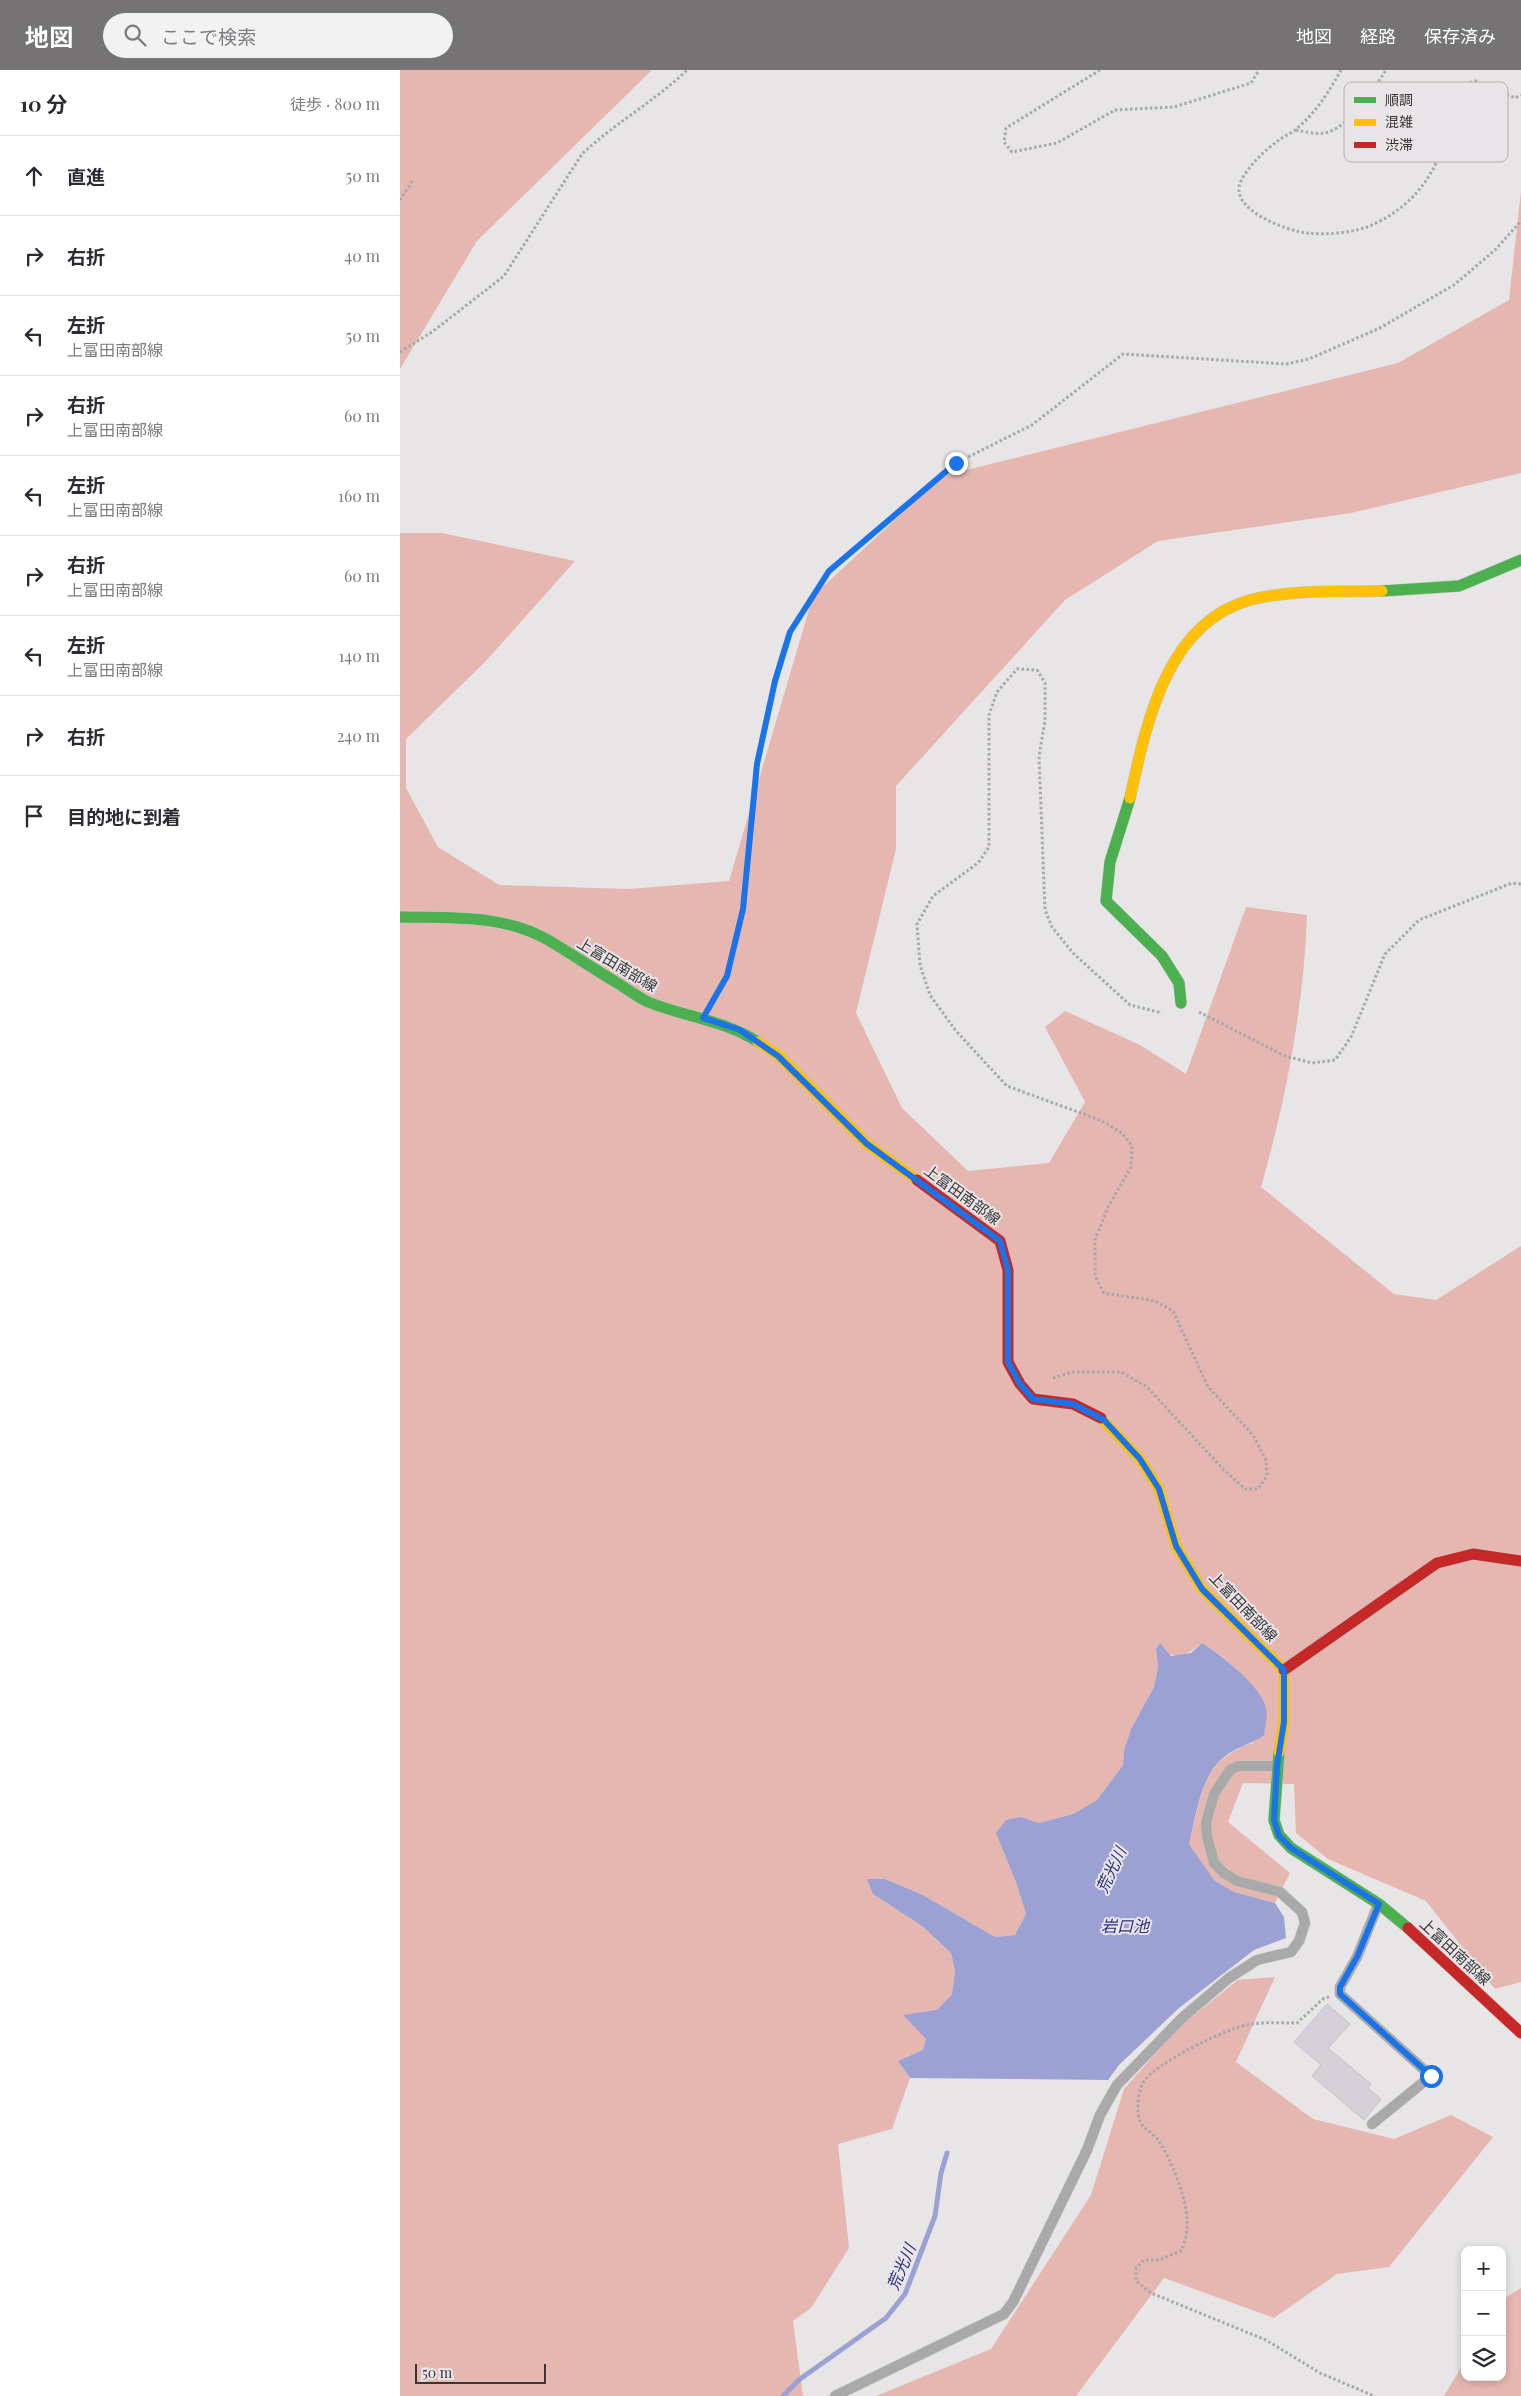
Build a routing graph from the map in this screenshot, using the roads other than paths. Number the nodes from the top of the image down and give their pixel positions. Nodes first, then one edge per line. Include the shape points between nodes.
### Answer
1 (1521, 560) edge
2 (400, 917) edge
3 (1181, 1003) road end
4 (1521, 1561) edge
5 (1284, 1670) junction
6 (1277, 1766) junction
7 (1379, 1904) junction
8 (1521, 2033) edge
9 (1372, 2124) dead end
10 (835, 2396) edge

1 - 3 main road via 1460,586 1289,592 1266,596 1216,616 1188,640 1169,667 1155,697 1108,871 1106,901 1162,956 1179,983
2 - 5 main road, 上富田南部線 via 499,921 546,939 646,1001 740,1030 778,1056 867,1144 1000,1241 1008,1270 1008,1362 1020,1384 1033,1399 1073,1404 1104,1420 1140,1459 1159,1489 1176,1546 1202,1589
4 - 5 main road via 1473,1554 1437,1563
5 - 6 main road, 上富田南部線 via 1284,1722
6 - 7 main road, 上富田南部線 via 1274,1820 1279,1836 1291,1848
6 - 10 lane via 1238,1766 1230,1770 1214,1794 1206,1823 1207,1836 1214,1863 1224,1873 1237,1881 1280,1892 1302,1912 1305,1923 1299,1941 1291,1952 1257,1960 1229,1978 1182,2018 1117,2085 1013,2302 1004,2314
7 - 8 main road, 上富田南部線
7 - 9 lane via 1357,1957 1340,1987 1340,1994 1431,2076

